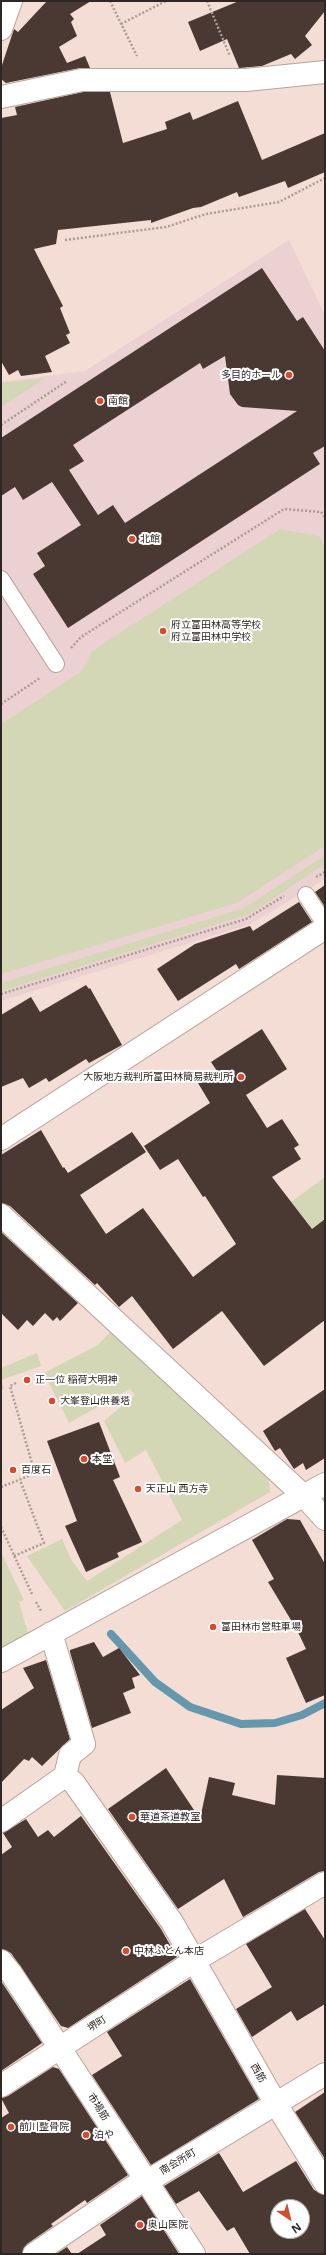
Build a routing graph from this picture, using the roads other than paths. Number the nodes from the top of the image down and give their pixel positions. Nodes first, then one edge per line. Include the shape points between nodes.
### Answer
1 (11, 1) edge
2 (1, 29) edge
3 (325, 72) edge
4 (1, 97) edge
5 (1, 579) edge
6 (56, 664) road end
7 (306, 895) road end
8 (325, 924) edge
9 (325, 928) edge
10 (1, 1139) edge
11 (1, 1215) edge
12 (325, 1484) edge
13 (304, 1496) junction
14 (325, 1519) edge
15 (51, 1633) junction
16 (1, 1661) edge
17 (65, 1776) junction
18 (1, 1821) edge
19 (324, 1884) edge
20 (1, 1961) edge
21 (194, 1962) junction
22 (60, 2048) junction
23 (325, 2074) edge
24 (1, 2086) edge
25 (276, 2104) junction
26 (146, 2180) junction
27 (325, 2183) edge
28 (34, 2254) edge
29 (194, 2254) edge

1 - 2 street
3 - 4 street via 240,80 82,80
5 - 6 lane
7 - 8 lane
9 - 10 street
11 - 13 street
12 - 13 street
13 - 14 street
13 - 15 street
15 - 16 street
15 - 17 street via 84,1744 70,1755
17 - 18 street
17 - 21 street, 西筋 via 74,1782 172,1922
19 - 21 street, 堺町
20 - 22 street, 市場筋
21 - 22 street, 堺町
21 - 25 street, 西筋
22 - 24 street, 堺町
22 - 26 street, 市場筋
23 - 25 street, 南会所町
25 - 26 street, 南会所町
25 - 27 street, 西筋
26 - 28 street, 南会所町
26 - 29 street, 市場筋

